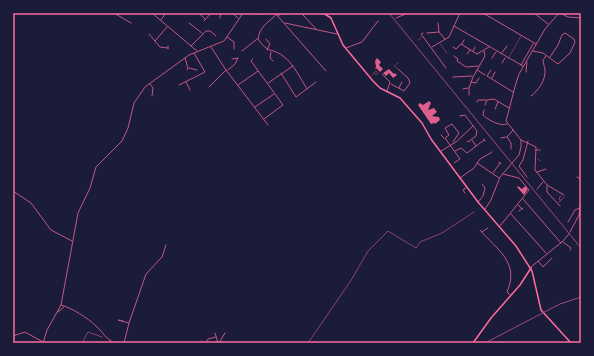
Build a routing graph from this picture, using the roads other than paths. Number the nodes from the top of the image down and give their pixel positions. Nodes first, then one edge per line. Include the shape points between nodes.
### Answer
1 (114, 13) edge
2 (152, 13) edge
3 (166, 13) edge
4 (199, 13) edge
5 (211, 13) edge
6 (221, 13) edge
7 (232, 13) edge
8 (243, 13) edge
9 (282, 13) edge
10 (323, 13) edge
11 (408, 13) edge
12 (460, 13) edge
13 (483, 13) edge
14 (490, 13) edge
15 (534, 13) edge
16 (560, 13) edge
17 (275, 14) edge
18 (303, 15) dead end
19 (278, 16) junction
20 (488, 16) junction
21 (220, 18) dead end
22 (238, 18) junction
23 (396, 18) dead end
24 (581, 18) edge
25 (160, 20) junction
26 (378, 21) dead end
27 (284, 22) junction
28 (189, 23) dead end
29 (438, 23) dead end
30 (131, 24) dead end
31 (549, 25) junction
32 (168, 26) junction
33 (454, 26) junction
34 (316, 30) junction
35 (423, 32) dead end
36 (439, 32) junction
37 (202, 33) junction
38 (427, 33) dead end
39 (149, 34) dead end
40 (337, 34) junction
41 (521, 36) junction
42 (215, 37) dead end
43 (228, 37) junction
44 (422, 37) junction
45 (258, 39) junction
46 (266, 39) dead end
47 (418, 40) dead end
48 (445, 40) junction
49 (464, 40) dead end
50 (154, 41) junction
51 (534, 43) junction
52 (440, 44) junction
53 (462, 44) junction
54 (536, 44) junction
55 (191, 46) junction
56 (506, 46) dead end
57 (211, 47) junction
58 (234, 47) dead end
59 (453, 47) dead end
60 (475, 47) dead end
61 (489, 47) junction
62 (168, 48) dead end
63 (345, 48) junction
64 (432, 48) junction
65 (267, 50) junction
66 (470, 50) junction
67 (197, 51) junction
68 (242, 51) dead end
69 (272, 51) junction
70 (472, 51) junction
71 (484, 51) junction
72 (496, 51) junction
73 (533, 51) junction
74 (194, 53) junction
75 (447, 53) dead end
76 (467, 54) dead end
77 (501, 54) junction
78 (546, 55) junction
79 (454, 56) dead end
80 (506, 57) junction
81 (550, 57) junction
82 (185, 58) junction
83 (492, 58) dead end
84 (508, 58) junction
85 (232, 59) dead end
86 (253, 59) dead end
87 (273, 61) dead end
88 (527, 62) junction
89 (398, 63) dead end
90 (502, 63) dead end
91 (521, 65) junction
92 (293, 66) junction
93 (524, 66) junction
94 (479, 67) junction
95 (188, 68) junction
96 (446, 68) dead end
97 (398, 69) joint
98 (187, 70) dead end
99 (198, 70) dead end
100 (227, 70) junction
101 (477, 70) junction
102 (491, 70) dead end
103 (258, 71) junction
104 (326, 71) dead end
105 (496, 72) dead end
106 (526, 72) dead end
107 (374, 73) dead end
108 (281, 74) junction
109 (382, 74) dead end
110 (485, 75) dead end
111 (370, 77) junction
112 (453, 77) dead end
113 (473, 77) junction
114 (479, 78) dead end
115 (492, 79) junction
116 (186, 81) junction
117 (316, 82) dead end
118 (402, 82) dead end
119 (471, 82) junction
120 (150, 83) junction
121 (267, 83) junction
122 (390, 84) junction
123 (179, 85) dead end
124 (238, 85) junction
125 (209, 87) dead end
126 (398, 88) junction
127 (469, 88) junction
128 (307, 89) junction
129 (463, 89) dead end
130 (190, 90) dead end
131 (386, 92) junction
132 (513, 92) junction
133 (275, 94) junction
134 (469, 95) dead end
135 (152, 96) dead end
136 (531, 96) dead end
137 (487, 100) junction
138 (477, 102) dead end
139 (498, 102) junction
140 (486, 105) dead end
141 (255, 108) junction
142 (495, 109) dead end
143 (509, 109) junction
144 (484, 110) dead end
145 (460, 116) dead end
146 (264, 119) junction
147 (507, 124) junction
148 (268, 125) dead end
149 (473, 126) junction
150 (513, 130) junction
151 (441, 135) dead end
152 (507, 137) junction
153 (445, 138) junction
154 (501, 138) dead end
155 (472, 139) junction
156 (484, 140) dead end
157 (521, 140) junction
158 (466, 141) dead end
159 (528, 141) junction
160 (453, 142) junction
161 (450, 145) junction
162 (476, 146) junction
163 (510, 148) dead end
164 (536, 150) junction
165 (540, 150) dead end
166 (440, 151) junction
167 (455, 151) junction
168 (491, 152) dead end
169 (454, 163) dead end
170 (477, 163) junction
171 (500, 163) dead end
172 (546, 169) dead end
173 (537, 172) junction
174 (493, 174) junction
175 (502, 174) junction
176 (527, 177) dead end
177 (577, 177) dead end
178 (460, 178) junction
179 (499, 178) junction
180 (581, 180) edge
181 (544, 181) junction
182 (482, 184) dead end
183 (548, 185) junction
184 (467, 187) junction
185 (537, 189) dead end
186 (13, 191) edge
187 (465, 193) dead end
188 (564, 194) dead end
189 (581, 197) edge
190 (522, 199) junction
191 (478, 202) junction
192 (517, 205) junction
193 (560, 206) dead end
194 (580, 208) edge
195 (485, 209) junction
196 (519, 211) dead end
197 (510, 213) junction
198 (568, 222) dead end
199 (500, 226) junction
200 (488, 228) dead end
201 (480, 230) dead end
202 (482, 233) junction
203 (72, 242) junction
204 (562, 242) junction
205 (166, 245) dead end
206 (570, 250) dead end
207 (546, 253) junction
208 (552, 258) dead end
209 (538, 261) junction
210 (531, 268) junction
211 (510, 295) junction
212 (61, 305) junction
213 (65, 306) junction
214 (58, 312) junction
215 (123, 321) dead end
216 (129, 323) junction
217 (215, 333) dead end
218 (225, 333) dead end
219 (13, 336) edge
220 (216, 336) junction
221 (44, 343) edge
222 (115, 343) edge
223 (124, 343) edge
224 (205, 343) edge
225 (219, 343) edge
226 (473, 343) edge
227 (571, 343) edge

1 - 30 street
2 - 25 street
3 - 25 street
4 - 5 street via 205,20
6 - 21 street
7 - 22 street
8 - 22 street
9 - 19 street
10 - 40 main road via 331,18
11 - 23 street
12 - 33 street
13 - 20 street
14 - 20 street
15 - 31 street
16 - 24 street via 568,17
16 - 31 street
17 - 19 street
17 - 45 street via 262,27
18 - 34 street
19 - 27 street
20 - 41 street
22 - 43 street
25 - 32 street
26 - 63 street via 361,42
27 - 34 street
27 - 104 street
28 - 37 street
29 - 36 street
31 - 54 street
32 - 50 street
32 - 55 street
33 - 48 street via 452,33
33 - 61 street
34 - 40 street
35 - 44 street
36 - 38 street
36 - 48 street
37 - 42 street via 209,31
37 - 55 street
39 - 50 street
40 - 63 main road
41 - 51 street
41 - 84 lane
43 - 57 street
43 - 58 street via 234,42
44 - 47 lane
44 - 64 street
45 - 65 street
45 - 68 street
46 - 65 street via 270,44
48 - 52 street
49 - 53 street
50 - 62 street via 161,47
51 - 54 street
51 - 91 street
52 - 64 street
52 - 75 lane
53 - 59 street via 456,49
53 - 66 street
54 - 73 street
55 - 67 street
56 - 77 street
57 - 67 street
57 - 100 street
60 - 70 street
61 - 71 street
61 - 72 street
63 - 111 main road
64 - 96 street
65 - 69 street
66 - 70 street
66 - 76 street
67 - 74 street
69 - 87 street via 270,58
69 - 92 street via 284,56
70 - 71 street via 477,54
71 - 94 street via 485,56
72 - 77 street
72 - 83 street
73 - 78 street
73 - 88 street
74 - 82 street
74 - 116 street via 205,72
77 - 80 street
78 - 81 street
78 - 136 street via 543,60 544,78 538,92
79 - 94 street via 464,66
80 - 84 street
80 - 90 street
81 - 81 street via 562,35 565,33 574,39 570,53 558,64
82 - 95 street
82 - 120 street
84 - 91 street
85 - 100 street via 238,58
86 - 103 street via 251,60
88 - 93 street
88 - 106 street
89 - 97 lane via 394,66
91 - 93 street
92 - 108 street
92 - 128 street
93 - 132 street via 518,74
94 - 101 street
95 - 98 street
95 - 99 street
97 - 126 street via 410,83 405,91
100 - 124 street
100 - 125 street
101 - 110 street
101 - 113 street
102 - 115 street via 487,76
103 - 121 street
103 - 124 street
105 - 115 street
107 - 111 lane
108 - 121 street
108 - 128 street via 296,97
109 - 122 street
111 - 131 main road
112 - 113 street
113 - 119 street
114 - 119 street via 476,83
115 - 132 street
116 - 123 street
116 - 130 street
117 - 128 street
118 - 126 street
119 - 127 street
120 - 135 street via 154,88
120 - 203 street via 134,103 122,141 96,166 91,186 78,213
121 - 133 street
122 - 126 street
122 - 131 street
124 - 141 street
127 - 129 street
127 - 134 street
131 - 166 main road via 402,100 422,123
132 - 143 street
133 - 141 street
133 - 146 street via 283,105
137 - 138 street
137 - 139 street via 494,99
137 - 140 street
139 - 142 street
139 - 143 street
141 - 146 street
143 - 147 street
144 - 147 street via 485,117 500,124
145 - 149 street via 465,115
146 - 148 street
147 - 150 street
149 - 155 street via 477,133
149 - 160 street via 460,139
150 - 152 street
150 - 157 street
151 - 153 street
152 - 154 street
152 - 163 street via 511,142
153 - 160 street via 449,134 445,128 454,125 459,134
153 - 161 street
155 - 158 street
155 - 162 street
156 - 162 street
157 - 159 street
157 - 175 street via 519,156
159 - 164 street via 535,145
159 - 176 street via 519,165
160 - 161 street
161 - 166 street
161 - 167 street
162 - 167 street via 467,153 461,148
164 - 165 street
164 - 173 street via 534,166
166 - 178 main road
167 - 169 street via 460,159
168 - 170 street
170 - 174 street
170 - 178 street
171 - 174 street
172 - 173 street
173 - 181 street
174 - 179 street
175 - 179 street
175 - 190 street via 518,177 524,183 529,190
177 - 180 street
178 - 184 main road
179 - 195 street
181 - 183 street
181 - 185 street
182 - 191 street via 485,192
183 - 188 street
183 - 193 street via 546,190
184 - 187 street via 463,190
184 - 191 main road
186 - 203 street via 31,203 51,230
189 - 194 street
190 - 192 street
190 - 204 street
191 - 195 main road
192 - 196 street via 523,209
192 - 197 street
194 - 198 street via 575,210
194 - 204 street
195 - 199 main road
197 - 199 street
197 - 207 street
199 - 210 main road
200 - 202 street
201 - 202 street
202 - 211 street via 504,255 509,265 511,277 507,292
203 - 212 street
204 - 206 street via 571,248
204 - 207 street
205 - 216 street via 162,257 146,274
207 - 209 street
208 - 209 street via 543,266
209 - 210 street
210 - 211 main road
210 - 227 main road via 540,308
211 - 226 main road
212 - 213 street
212 - 214 street
213 - 214 street
213 - 222 street via 95,324 107,339
214 - 221 street via 47,330
215 - 216 street
216 - 223 street
217 - 220 street
218 - 225 street
219 - 221 street via 25,332
220 - 224 street
220 - 225 street

